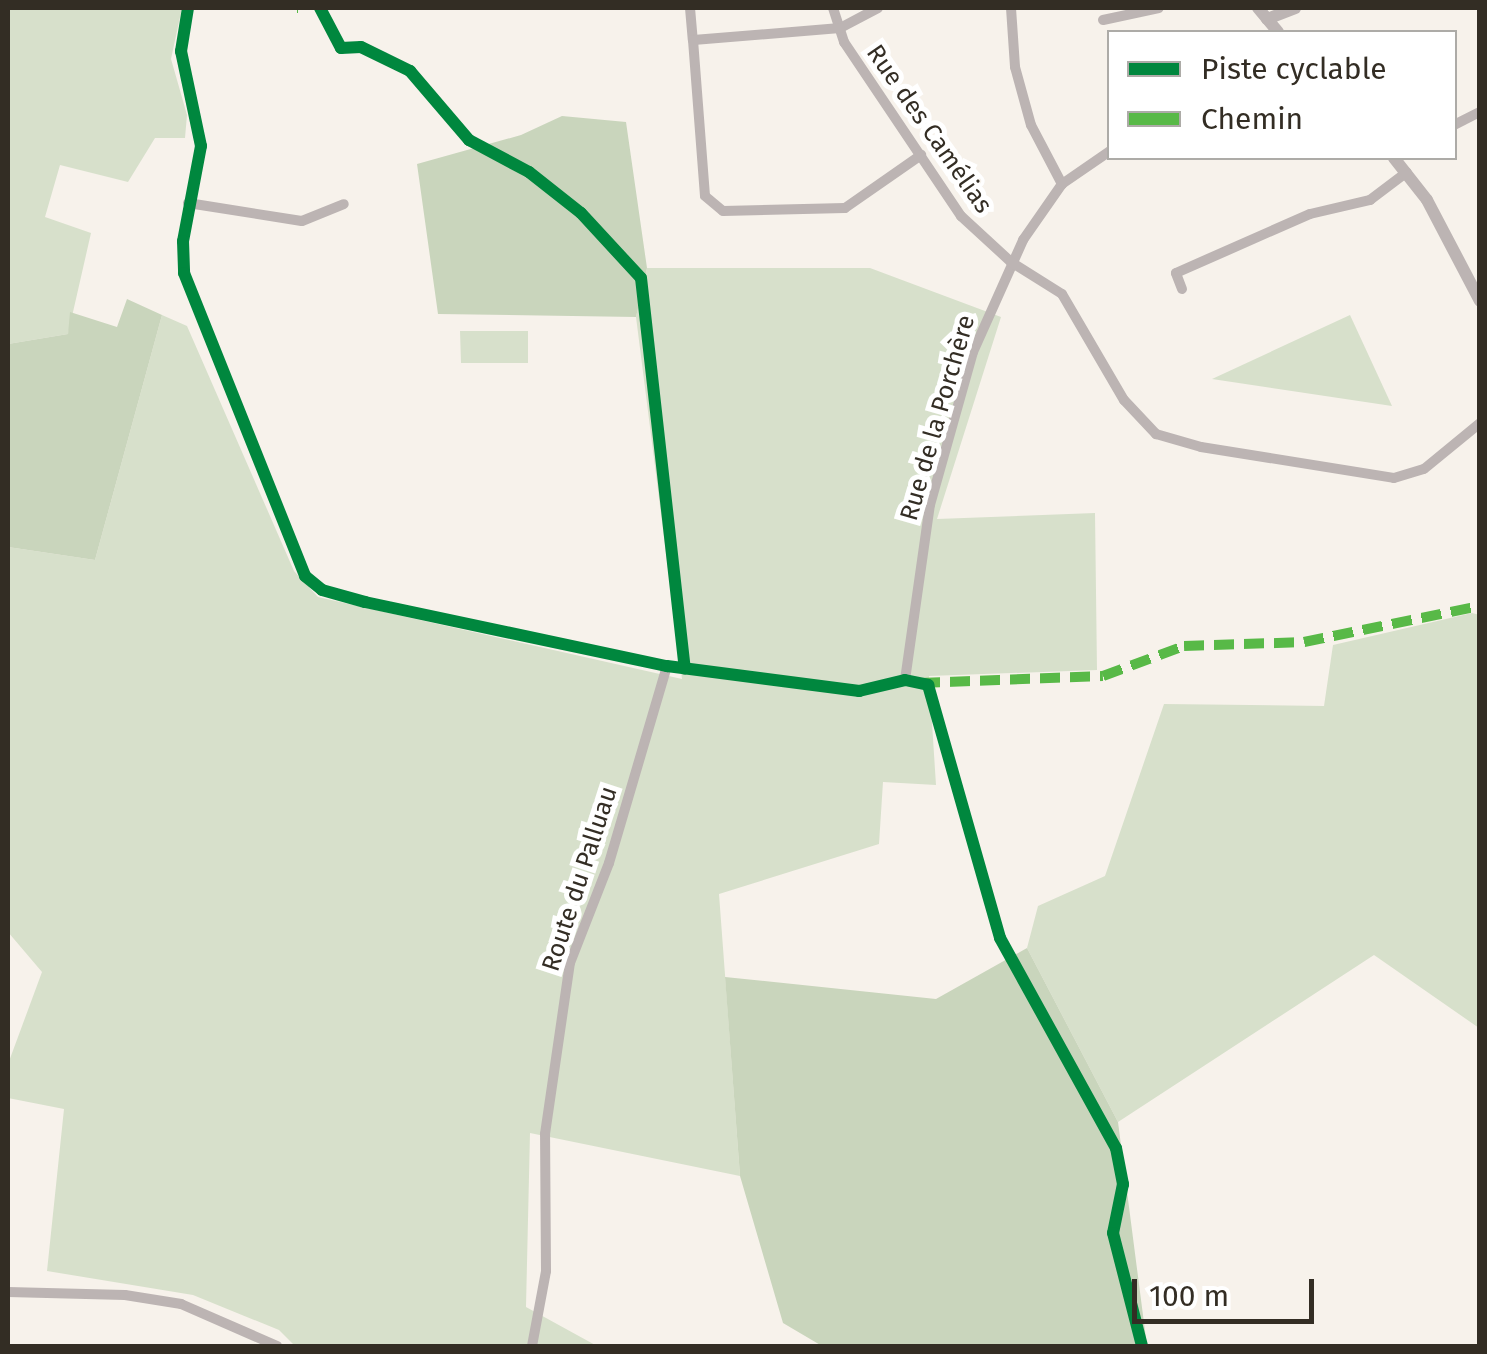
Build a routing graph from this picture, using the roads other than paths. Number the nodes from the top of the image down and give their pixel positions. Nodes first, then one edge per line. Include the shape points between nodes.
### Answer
1 (188, 8) edge
2 (690, 8) edge
3 (833, 8) edge
4 (878, 8) edge
5 (1011, 8) edge
6 (1159, 8) edge
7 (1296, 8) edge
8 (1262, 13) edge
9 (1104, 20) dead end
10 (840, 28) junction
11 (693, 40) junction
12 (1480, 112) edge
13 (1457, 124) edge
14 (1107, 152) edge
15 (921, 155) junction
16 (1398, 160) edge
17 (1407, 172) junction
18 (1062, 184) junction
19 (188, 202) junction
20 (344, 204) dead end
21 (1011, 262) junction
22 (1182, 289) dead end
23 (1480, 302) edge
24 (1480, 423) edge
25 (666, 666) junction
26 (8, 1292) edge
27 (278, 1346) edge
28 (532, 1346) edge

1 - 19 street via 181,51 201,146
2 - 11 street
3 - 10 street, Rue des Camélias
4 - 10 street
5 - 18 street via 1016,67 1031,125
6 - 9 street
7 - 8 street
10 - 11 street
10 - 15 street, Rue des Camélias
11 - 15 street via 705,196 714,209 845,208
12 - 13 street
14 - 18 street, Rue de la Porchère
15 - 21 street, Rue des Camélias via 961,216
16 - 17 street
17 - 22 street via 1370,200 1310,214 1176,274
17 - 23 street
18 - 21 street, Rue de la Porchère
19 - 20 street via 302,222
19 - 25 street via 182,241 192,303 306,576 322,590 365,602
21 - 24 street, Rue des Camélias via 1062,294 1124,400 1166,438 1394,478 1424,470
21 - 25 street, Rue de la Porchère via 974,352 930,506 906,680 859,691
25 - 28 street, Route du Palluau via 609,863 570,963 545,1134 546,1271
26 - 27 street via 125,1295 182,1304

